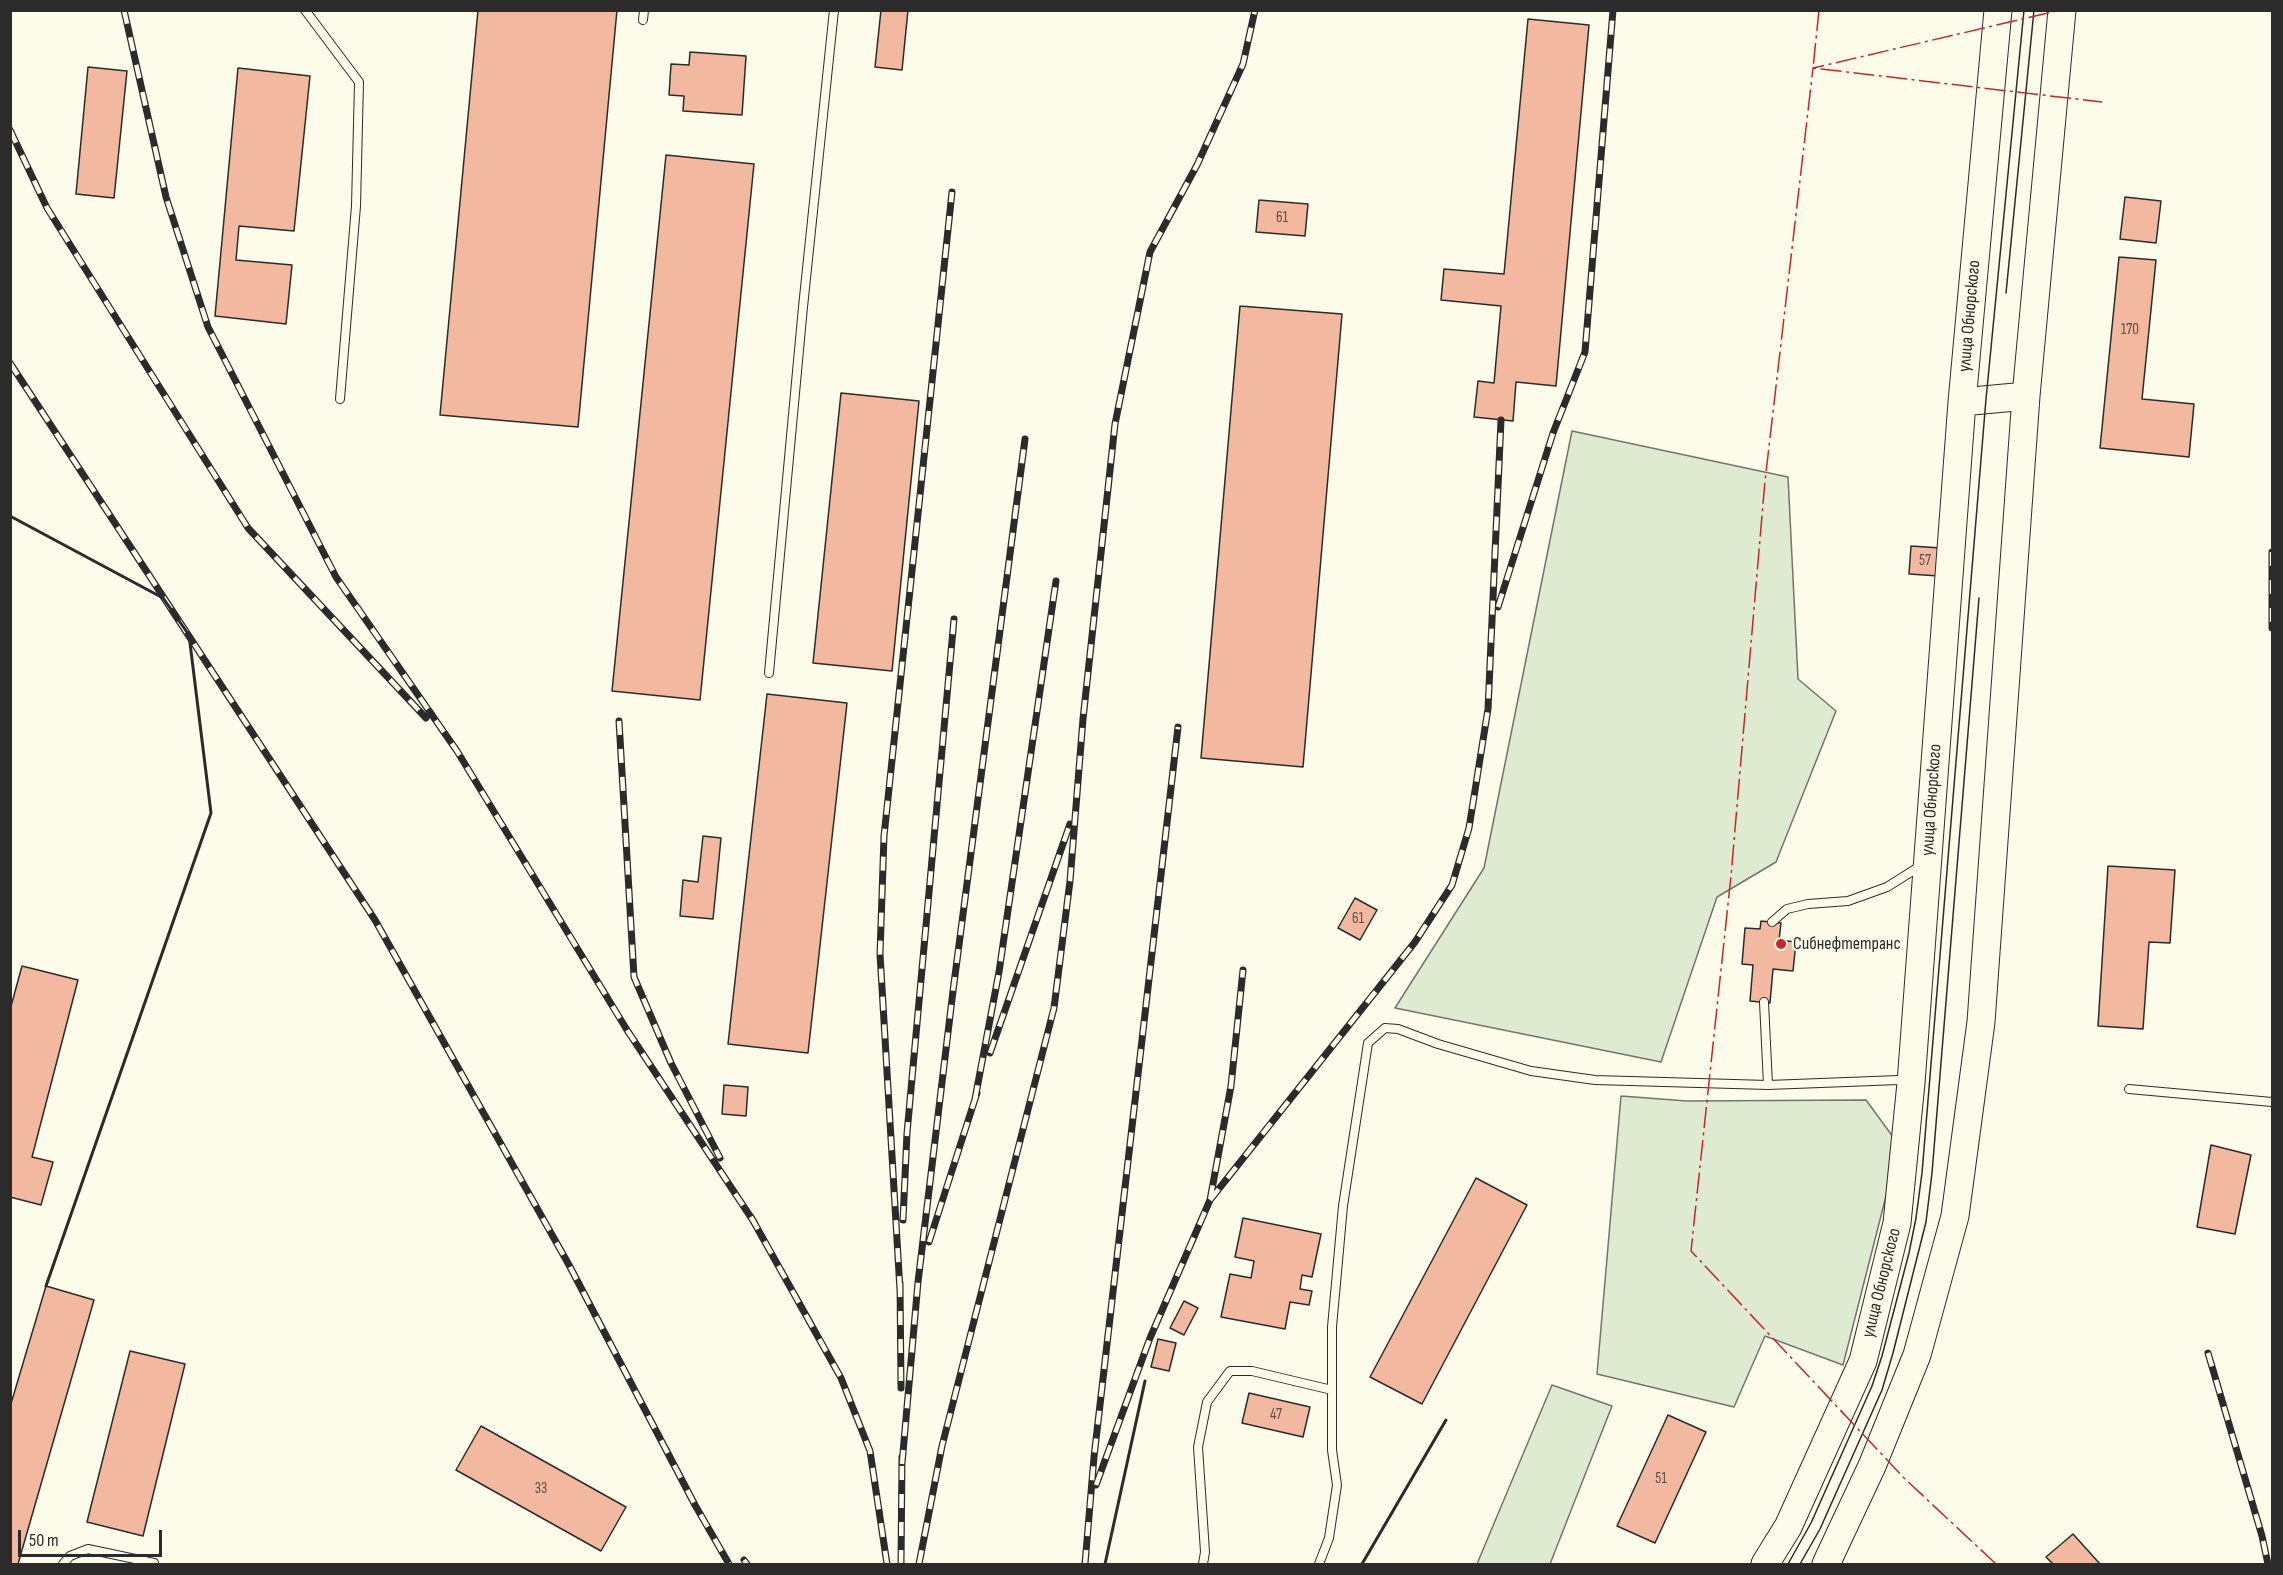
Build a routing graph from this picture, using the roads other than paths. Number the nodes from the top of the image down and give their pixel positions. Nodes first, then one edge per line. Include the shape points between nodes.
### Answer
1 (306, 10) edge
2 (834, 10) edge
3 (1998, 10) edge
4 (2062, 10) edge
5 (2026, 396) junction
6 (340, 399) dead end
7 (1962, 402) junction
8 (770, 673) dead end
9 (1928, 862) junction
10 (1772, 922) dead end
11 (1764, 1002) dead end
12 (1911, 1083) junction
13 (1768, 1085) junction
14 (2129, 1089) dead end
15 (2272, 1102) edge
16 (1332, 1390) junction
17 (63, 1564) edge
18 (154, 1564) edge
19 (1203, 1564) edge
20 (1319, 1564) edge
21 (1766, 1564) edge
22 (1826, 1564) edge

1 - 6 lane via 359,82 356,206
2 - 8 lane via 802,307
3 - 7 main road, улица Обнорского
4 - 5 main road
5 - 7 main road
5 - 22 main road via 1981,1022 1955,1216 1917,1355 1872,1466
7 - 9 main road, улица Обнорского
9 - 10 lane via 1887,887 1848,901 1787,909
9 - 12 main road, улица Обнорского
11 - 13 lane
12 - 13 lane via 1899,1080
12 - 21 main road, улица Обнорского via 1897,1223 1863,1361 1788,1527
13 - 16 lane via 1595,1080 1532,1071 1385,1028 1368,1043 1343,1206 1332,1327
14 - 15 lane
16 - 19 lane via 1252,1371 1230,1371 1207,1402 1198,1447
16 - 20 lane via 1332,1450 1337,1485 1329,1538
17 - 18 lane via 69,1556 88,1549

